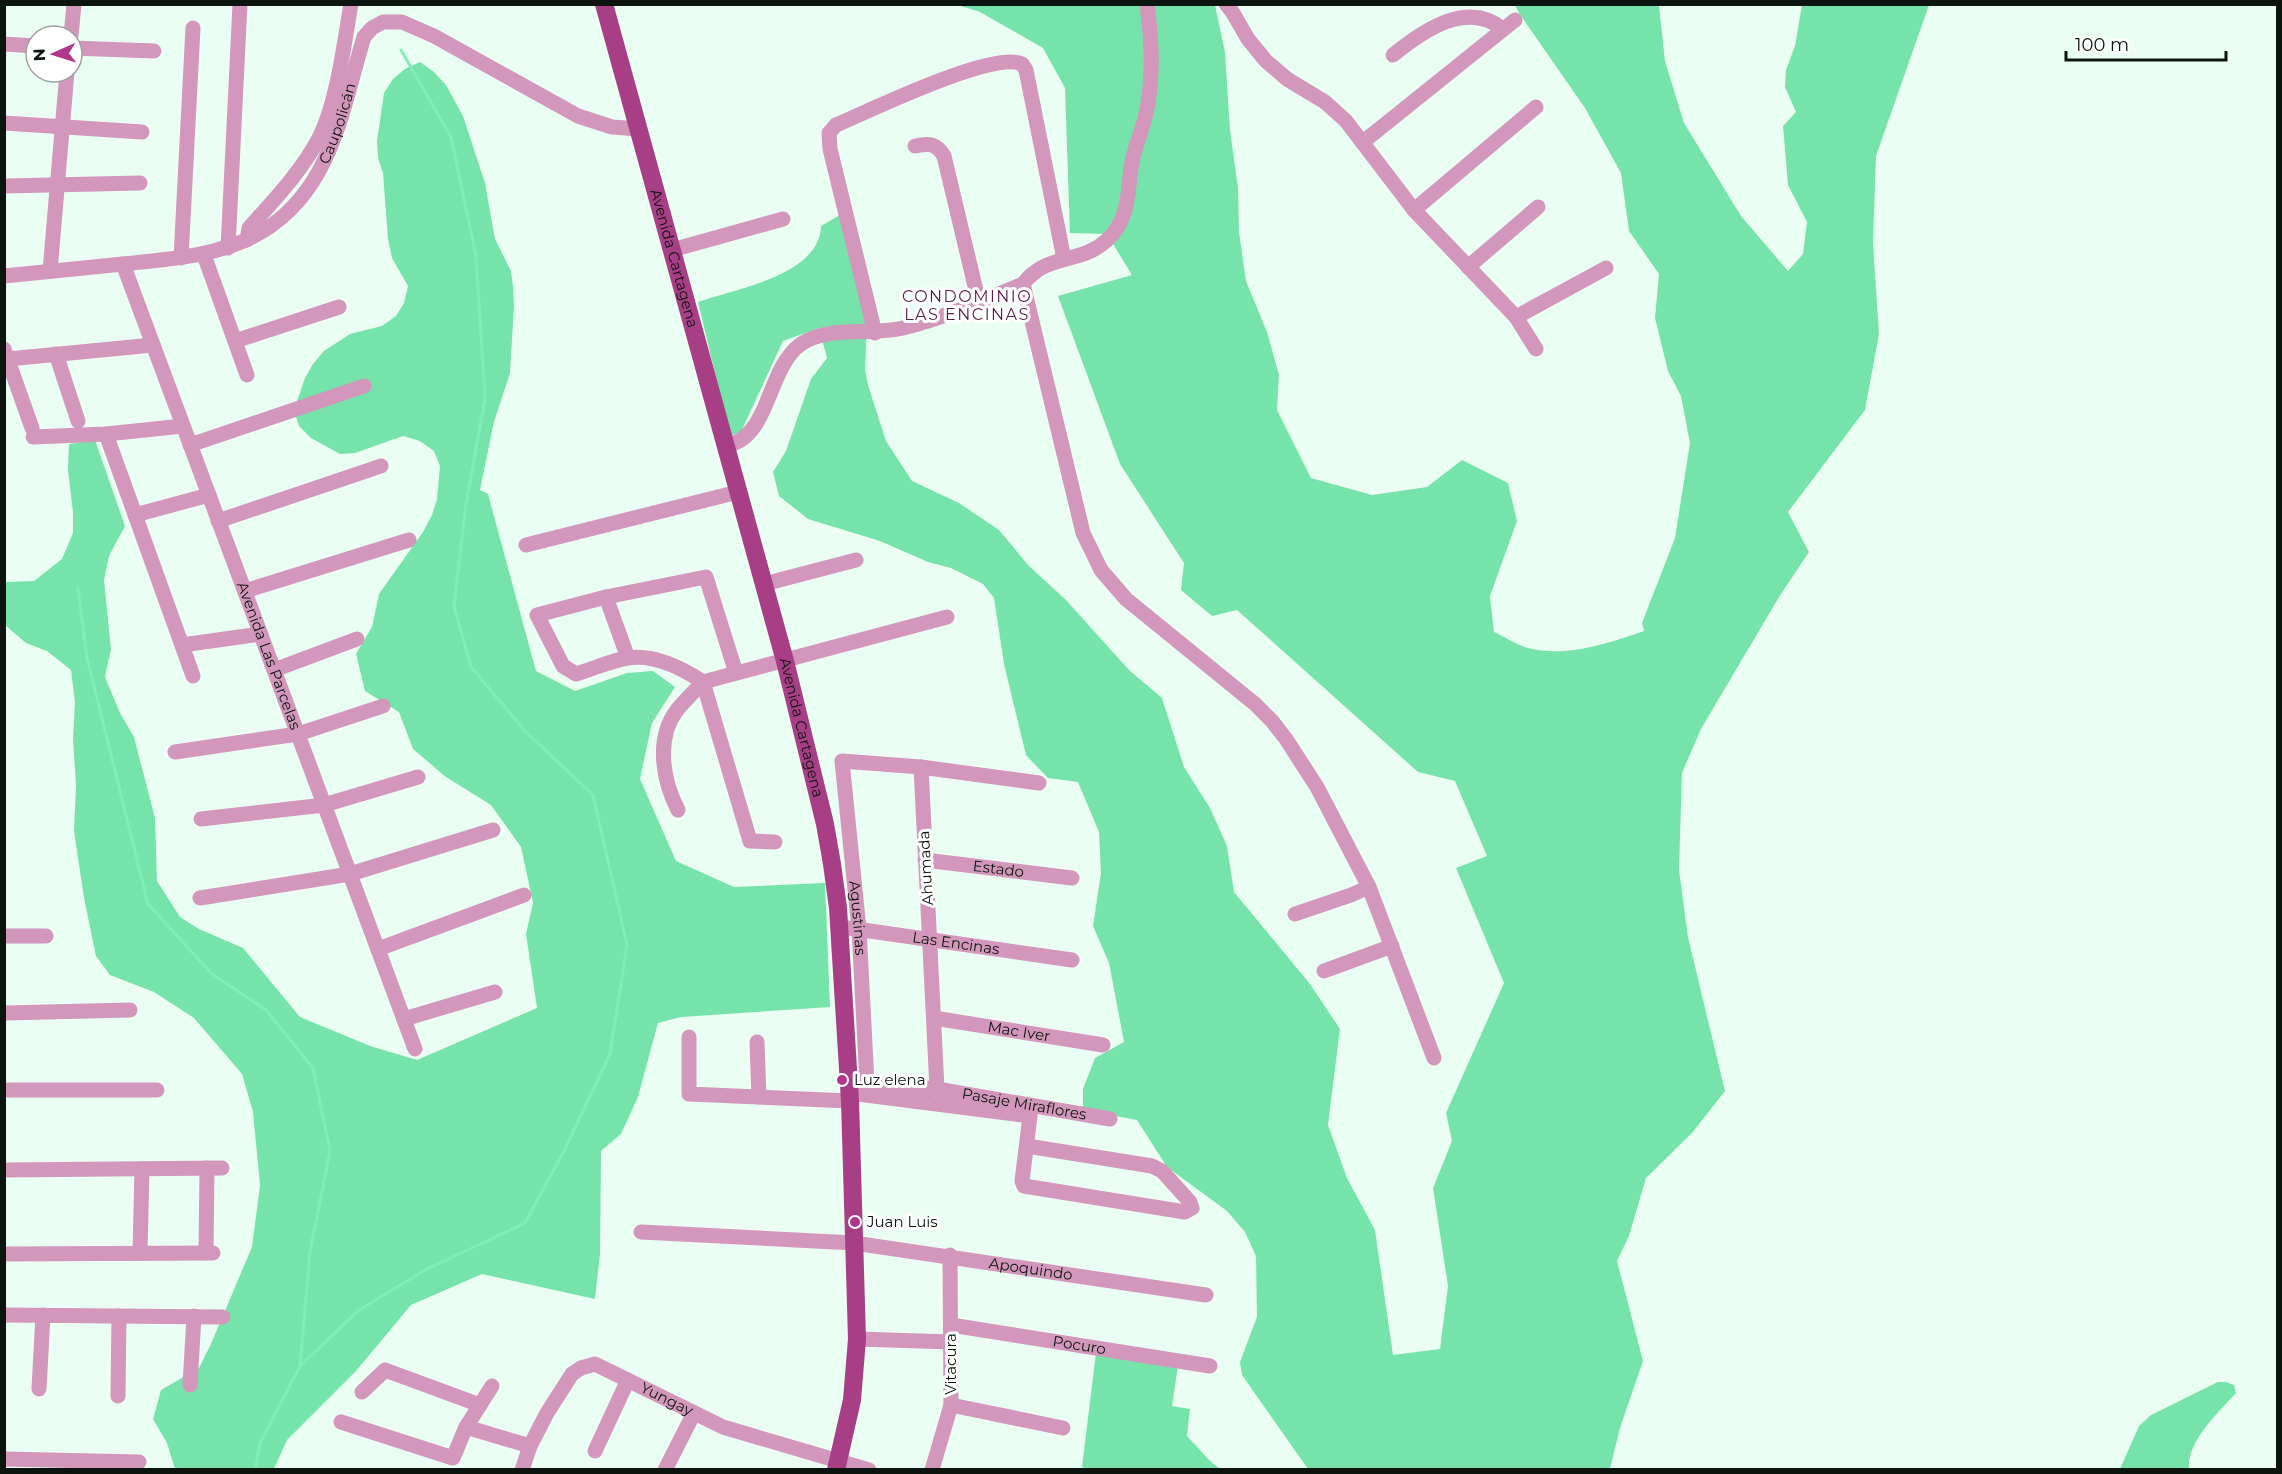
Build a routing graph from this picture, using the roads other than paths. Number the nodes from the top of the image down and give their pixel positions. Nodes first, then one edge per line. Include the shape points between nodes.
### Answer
1 (74, 4) edge
2 (240, 4) edge
3 (351, 4) edge
4 (604, 4) edge
5 (1147, 4) edge
6 (1226, 4) edge
7 (1515, 20) dead end
8 (72, 24) edge
9 (193, 28) dead end
10 (1503, 30) junction
11 (4, 44) edge
12 (24, 45) edge
13 (84, 48) edge
14 (154, 51) dead end
15 (1393, 54) dead end
16 (66, 84) edge
17 (1536, 107) dead end
18 (4, 123) edge
19 (62, 128) junction
20 (639, 129) junction
21 (142, 132) dead end
22 (1363, 142) junction
23 (915, 146) dead end
24 (140, 183) dead end
25 (57, 184) junction
26 (4, 186) edge
27 (1538, 207) dead end
28 (1414, 210) junction
29 (783, 219) dead end
30 (247, 240) junction
31 (228, 248) junction
32 (672, 250) junction
33 (204, 255) junction
34 (181, 258) junction
35 (1064, 259) junction
36 (123, 264) junction
37 (1468, 267) junction
38 (1606, 268) dead end
39 (50, 271) junction
40 (4, 276) edge
41 (1023, 284) junction
42 (979, 303) junction
43 (339, 308) dead end
44 (1516, 316) junction
45 (875, 333) junction
46 (235, 341) junction
47 (153, 345) junction
48 (1536, 349) dead end
49 (6, 354) edge
50 (56, 354) junction
51 (247, 375) dead end
52 (364, 386) dead end
53 (78, 421) dead end
54 (183, 426) junction
55 (106, 434) junction
56 (190, 446) junction
57 (726, 446) junction
58 (381, 466) dead end
59 (738, 492) junction
60 (209, 495) junction
61 (135, 515) junction
62 (218, 520) junction
63 (409, 540) dead end
64 (526, 545) dead end
65 (856, 560) dead end
66 (764, 584) junction
67 (244, 591) junction
68 (606, 597) junction
69 (947, 617) dead end
70 (261, 634) junction
71 (357, 639) dead end
72 (182, 645) junction
73 (628, 658) junction
74 (785, 661) junction
75 (274, 670) junction
76 (736, 673) junction
77 (193, 676) dead end
78 (703, 682) junction
79 (383, 706) dead end
80 (298, 734) junction
81 (175, 752) dead end
82 (921, 767) junction
83 (418, 777) dead end
84 (1039, 783) dead end
85 (324, 805) junction
86 (678, 810) dead end
87 (201, 819) dead end
88 (493, 830) dead end
89 (775, 842) dead end
90 (925, 860) junction
91 (350, 874) junction
92 (1072, 878) dead end
93 (1369, 886) junction
94 (524, 896) dead end
95 (200, 898) dead end
96 (1295, 915) dead end
97 (839, 926) junction
98 (859, 929) junction
99 (4, 936) edge
100 (46, 936) dead end
101 (931, 939) junction
102 (1392, 946) junction
103 (378, 949) junction
104 (1072, 960) dead end
105 (1324, 971) dead end
106 (495, 992) dead end
107 (130, 1010) dead end
108 (4, 1013) edge
109 (934, 1018) junction
110 (404, 1019) junction
111 (689, 1037) dead end
112 (757, 1042) dead end
113 (1103, 1045) dead end
114 (415, 1049) dead end
115 (1434, 1058) dead end
116 (937, 1089) junction
117 (4, 1090) edge
118 (157, 1090) dead end
119 (759, 1097) junction
120 (850, 1097) junction
121 (1110, 1119) dead end
122 (1027, 1146) junction
123 (142, 1169) junction
124 (4, 1170) edge
125 (641, 1232) dead end
126 (854, 1243) junction
127 (140, 1253) junction
128 (4, 1254) edge
129 (950, 1256) junction
130 (1206, 1295) dead end
131 (43, 1315) junction
132 (4, 1316) edge
133 (119, 1316) junction
134 (194, 1316) junction
135 (223, 1317) dead end
136 (951, 1325) junction
137 (856, 1339) junction
138 (951, 1342) junction
139 (1210, 1366) dead end
140 (628, 1380) junction
141 (190, 1385) dead end
142 (492, 1386) dead end
143 (39, 1389) dead end
144 (362, 1392) dead end
145 (118, 1396) dead end
146 (480, 1405) junction
147 (951, 1405) junction
148 (694, 1413) junction
149 (341, 1422) dead end
150 (466, 1427) junction
151 (1063, 1428) dead end
152 (530, 1446) junction
153 (595, 1451) dead end
154 (4, 1460) edge
155 (140, 1462) dead end
156 (837, 1466) edge
157 (522, 1470) edge
158 (665, 1470) edge
159 (869, 1470) edge
160 (932, 1470) edge

1 - 8 street
2 - 31 street
3 - 30 street via 339,69 320,136 303,164 249,228
4 - 20 main road, Avenida Cartagena
5 - 35 street via 1150,82 1145,118 1132,160 1127,208 1107,241 1091,251
6 - 22 street via 1266,61 1336,112
7 - 10 street
9 - 34 street
10 - 15 street via 1480,12 1457,11 1442,17
10 - 22 street
11 - 12 street
13 - 14 street
16 - 19 street
17 - 28 street
18 - 19 street
19 - 21 street
19 - 25 street
20 - 30 street, Caupolicán via 612,127 578,116 434,36 402,22 383,22 364,37 343,114 311,184 283,216
20 - 32 main road, Avenida Cartagena
22 - 28 street
23 - 42 street via 928,143 938,147 944,156
24 - 25 street
25 - 26 street
25 - 39 street
27 - 37 street
28 - 37 street
29 - 32 street
30 - 31 street, Caupolicán
31 - 33 street, Caupolicán
32 - 57 main road, Avenida Cartagena
33 - 34 street, Caupolicán
33 - 46 street
34 - 36 street, Caupolicán
35 - 41 street via 1041,267
35 - 45 street via 1023,64 1002,62 916,90 836,125 829,133
36 - 39 street, Caupolicán
36 - 47 street, Avenida Las Parcelas
37 - 44 street
38 - 44 street
39 - 40 street, Caupolicán
41 - 42 street
41 - 93 street via 1079,520 1094,558 1126,598 1272,721 1317,787
42 - 45 street
43 - 46 street
44 - 48 street
45 - 57 street via 829,333 801,344 781,366 750,434
46 - 51 street
47 - 50 street
47 - 54 street, Avenida Las Parcelas
49 - 50 street
49 - 55 street via 33,433
50 - 53 street
52 - 56 street
54 - 55 street
54 - 56 street, Avenida Las Parcelas
55 - 61 street
56 - 60 street, Avenida Las Parcelas
57 - 59 main road, Avenida Cartagena
58 - 62 street
59 - 64 street
59 - 66 main road, Avenida Cartagena
60 - 61 street
60 - 62 street, Avenida Las Parcelas
61 - 72 street
62 - 67 street, Avenida Las Parcelas
63 - 67 street
65 - 66 street
66 - 74 main road, Avenida Cartagena
67 - 70 street, Avenida Las Parcelas
68 - 73 street
68 - 73 street via 537,615 563,666 576,674
68 - 76 street via 706,577
69 - 74 street
70 - 72 street
70 - 75 street, Avenida Las Parcelas
71 - 75 street
72 - 77 street
73 - 78 street via 665,663
74 - 76 street
74 - 97 main road, Avenida Cartagena via 825,824
75 - 80 street, Avenida Las Parcelas
76 - 78 street
78 - 86 street via 676,711 665,744 665,776
78 - 89 street via 750,842
79 - 80 street
80 - 81 street
80 - 85 street, Avenida Las Parcelas
82 - 84 street
82 - 90 street, Ahumada
82 - 98 street, Agustinas via 842,761
83 - 85 street
85 - 87 street
85 - 91 street, Avenida Las Parcelas
88 - 91 street
90 - 92 street, Estado
90 - 101 street, Ahumada
91 - 95 street
91 - 103 street, Avenida Las Parcelas
93 - 96 street
93 - 102 street
94 - 103 street
97 - 98 street, Las Encinas
97 - 120 main road, Avenida Cartagena
98 - 101 street, Las Encinas
98 - 116 street, Agustinas via 867,1083
99 - 100 street
101 - 104 street, Las Encinas
101 - 109 street, Ahumada
102 - 105 street
102 - 115 street
103 - 110 street, Avenida Las Parcelas
106 - 110 street
107 - 108 street
109 - 113 street, Mac Iver
109 - 116 street, Ahumada
110 - 114 street, Avenida Las Parcelas
111 - 119 street via 689,1094
112 - 119 street
116 - 121 street, Pasaje Miraflores
117 - 118 street
119 - 120 street
120 - 122 street via 1030,1116
120 - 126 main road, Avenida Cartagena
122 - 122 street via 1022,1181 1029,1188 1185,1212 1192,1208 1162,1171 1152,1166
123 - 124 street
123 - 127 street
123 - 127 street via 215,1168 209,1253
125 - 126 street, Apoquindo
126 - 129 street, Apoquindo
126 - 137 main road, Avenida Cartagena
127 - 128 street
129 - 130 street, Apoquindo
129 - 136 street, Vitacura
131 - 132 street
131 - 133 street
131 - 143 street
133 - 134 street
133 - 145 street
134 - 135 street
134 - 141 street
136 - 138 street, Vitacura
136 - 139 street, Pocuro
137 - 138 street
137 - 156 main road, Avenida Cartagena via 852,1400
138 - 147 street, Vitacura
140 - 148 street, Yungay
140 - 152 street, Yungay via 600,1365 576,1370
140 - 153 street
142 - 146 street
144 - 146 street via 385,1370
146 - 150 street
147 - 151 street
147 - 160 street, Vitacura
148 - 156 street, Yungay via 723,1427
148 - 158 street
149 - 150 street via 453,1458
150 - 152 street
152 - 157 street, Yungay
154 - 155 street
156 - 159 street, Yungay

